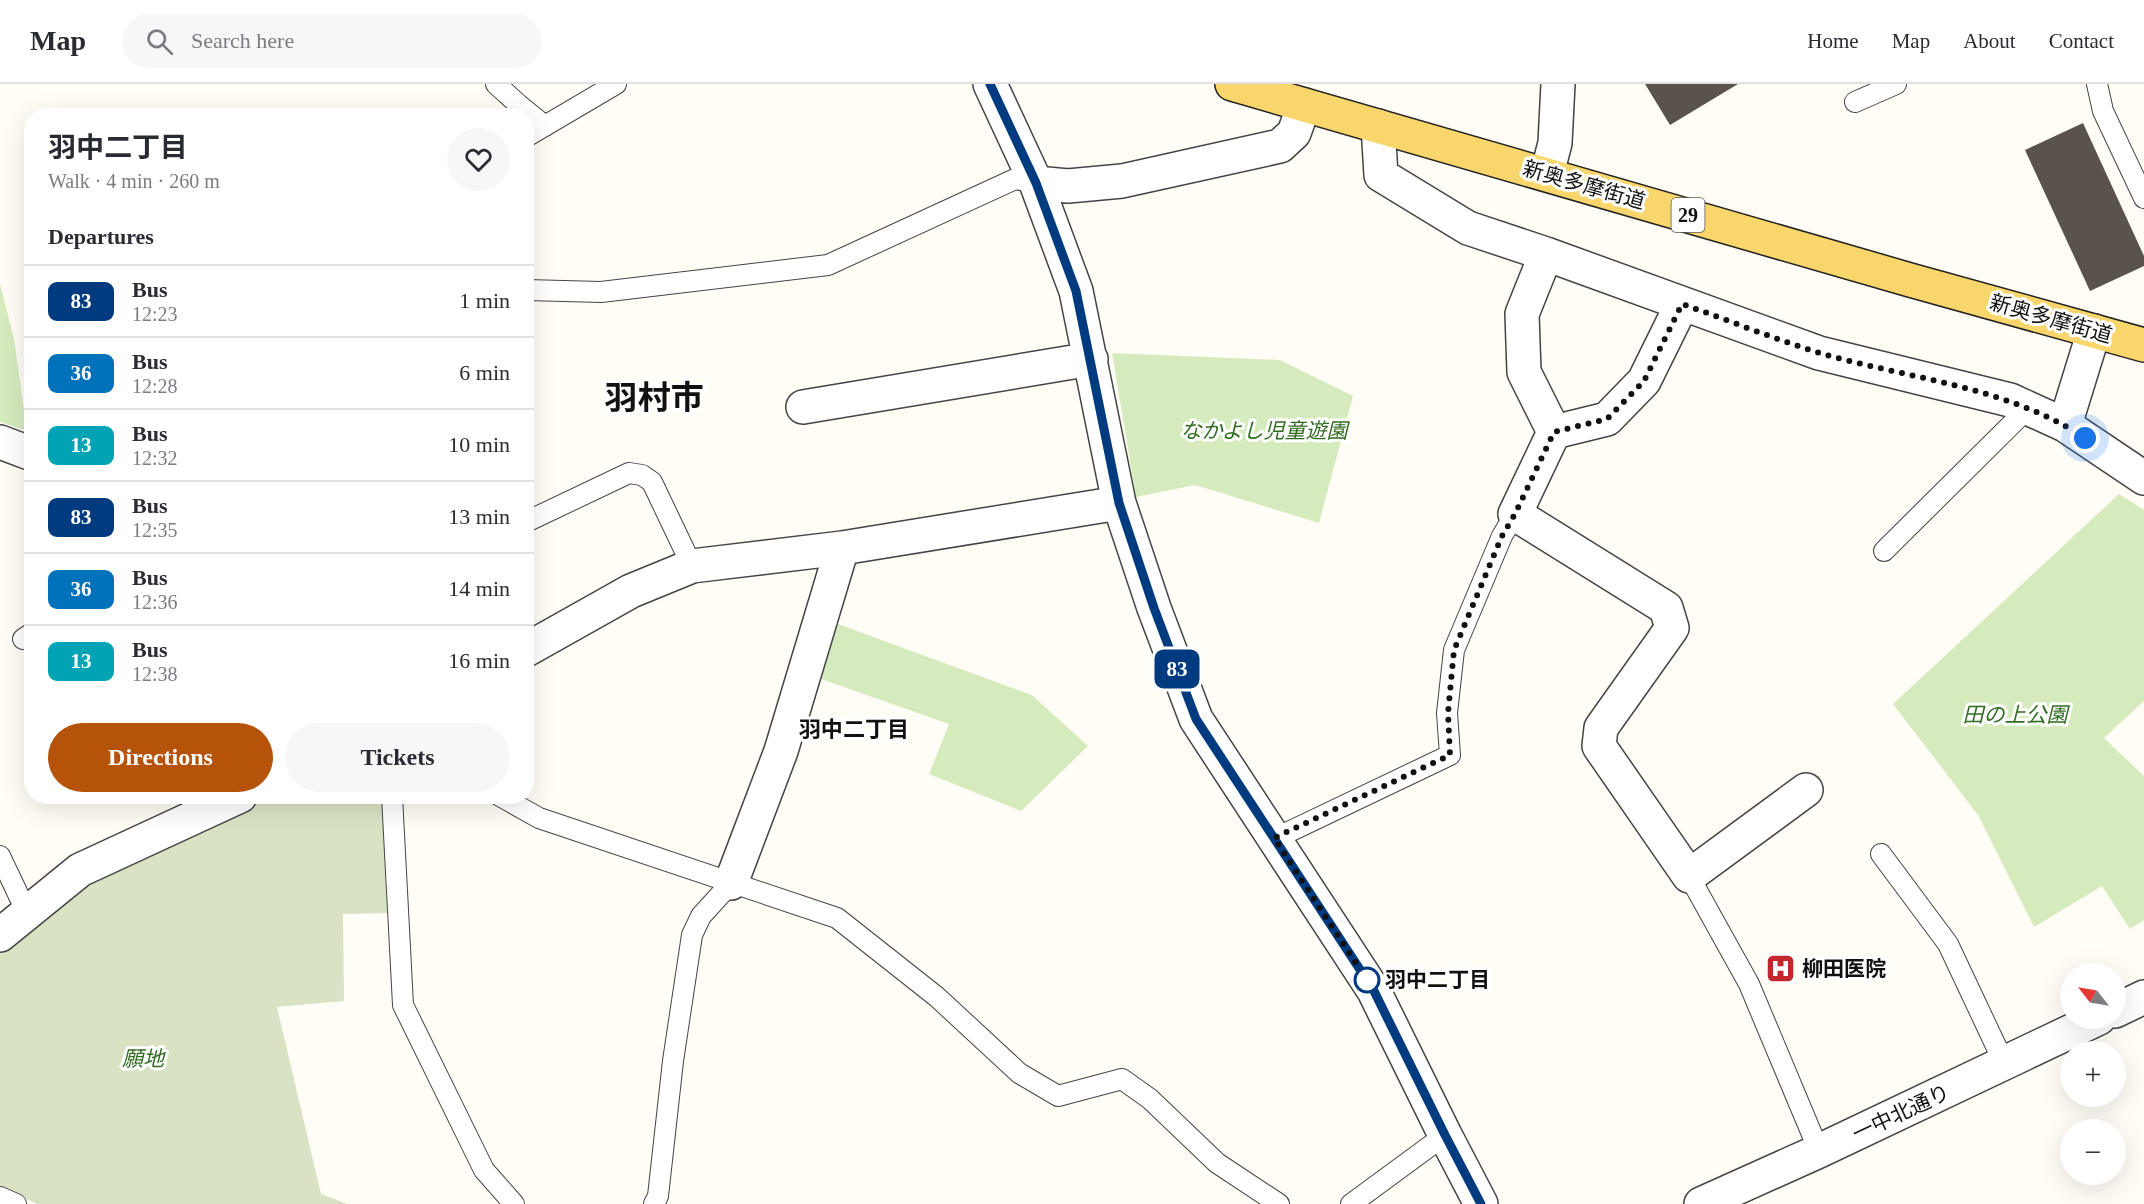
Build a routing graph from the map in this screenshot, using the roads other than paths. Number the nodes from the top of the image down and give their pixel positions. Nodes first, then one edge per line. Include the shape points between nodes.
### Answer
1 (496, 84) edge
2 (616, 84) edge
3 (990, 84) edge
4 (1232, 84) edge
5 (1558, 84) edge
6 (1896, 84) edge
7 (2097, 84) edge
8 (1283, 95) edge
9 (1855, 102) dead end
10 (524, 108) edge
11 (534, 117) edge
12 (545, 126) junction
13 (1378, 126) junction
14 (534, 132) edge
15 (1547, 174) junction
16 (1036, 183) junction
17 (2144, 198) edge
18 (1546, 254) junction
19 (534, 290) edge
20 (1682, 304) junction
21 (2094, 331) junction
22 (2144, 345) edge
23 (1091, 359) junction
24 (803, 407) dead end
25 (2028, 408) junction
26 (2065, 425) junction
27 (1554, 432) junction
28 (0, 442) edge
29 (24, 451) edge
30 (2144, 477) edge
31 (1119, 503) junction
32 (1515, 514) junction
33 (534, 518) edge
34 (842, 548) junction
35 (1884, 550) dead end
36 (692, 566) junction
37 (534, 646) edge
38 (1806, 790) dead end
39 (223, 804) edge
40 (392, 804) edge
41 (514, 804) edge
42 (1274, 838) junction
43 (1881, 854) dead end
44 (0, 856) edge
45 (1689, 876) junction
46 (731, 883) junction
47 (27, 913) junction
48 (0, 935) edge
49 (2144, 997) edge
50 (2126, 1006) edge
51 (2076, 1029) edge
52 (2004, 1064) junction
53 (1445, 1135) junction
54 (1819, 1151) junction
55 (0, 1197) edge
56 (16, 1204) edge
57 (514, 1204) edge
58 (654, 1204) edge
59 (1279, 1204) edge
60 (1351, 1204) edge
61 (1481, 1204) edge
62 (1701, 1204) edge

1 - 10 lane
2 - 12 lane
3 - 16 street
4 - 8 main road, 新奥多摩街道 / 29
5 - 15 street via 1555,142
6 - 9 lane
7 - 17 lane via 2103,111
8 - 13 main road, 新奥多摩街道 / 29
8 - 16 street via 1294,133 1280,146 1122,181 1068,186
11 - 12 lane
12 - 14 lane
13 - 15 main road, 新奥多摩街道 / 29
13 - 18 street via 1381,175 1468,228
15 - 21 main road, 新奥多摩街道 / 29
16 - 19 lane via 1015,179 828,265 601,292
16 - 23 street via 1076,291
18 - 20 street
18 - 27 street via 1522,315 1524,372
20 - 25 street via 1819,352 2010,400
20 - 27 street via 1644,381 1607,419
21 - 22 main road, 新奥多摩街道 / 29
21 - 26 street
23 - 24 street
23 - 31 street
25 - 26 street
25 - 35 lane
26 - 30 street
27 - 32 street
28 - 29 street
31 - 34 street
31 - 42 street via 1196,719
32 - 42 lane via 1454,650 1448,713 1450,755
32 - 45 street via 1666,608 1672,628 1601,728 1599,746
33 - 36 lane via 629,473 642,475 652,482
34 - 36 street
34 - 46 street via 781,751
36 - 37 street via 632,591
38 - 45 street
39 - 47 street via 80,870
40 - 57 lane via 403,1005 484,1170
41 - 46 lane via 539,818
42 - 53 street via 1374,991
43 - 52 lane via 1948,944
44 - 47 lane
45 - 54 lane via 1749,984
46 - 58 lane via 701,915 692,935
46 - 59 lane via 837,918 937,997 1019,1073 1058,1096 1122,1080 1150,1099 1217,1163
47 - 48 street
49 - 50 street
51 - 52 street, 一中北通り
52 - 54 street, 一中北通り
53 - 60 lane
53 - 61 street
54 - 62 street, 一中北通り
55 - 56 lane

